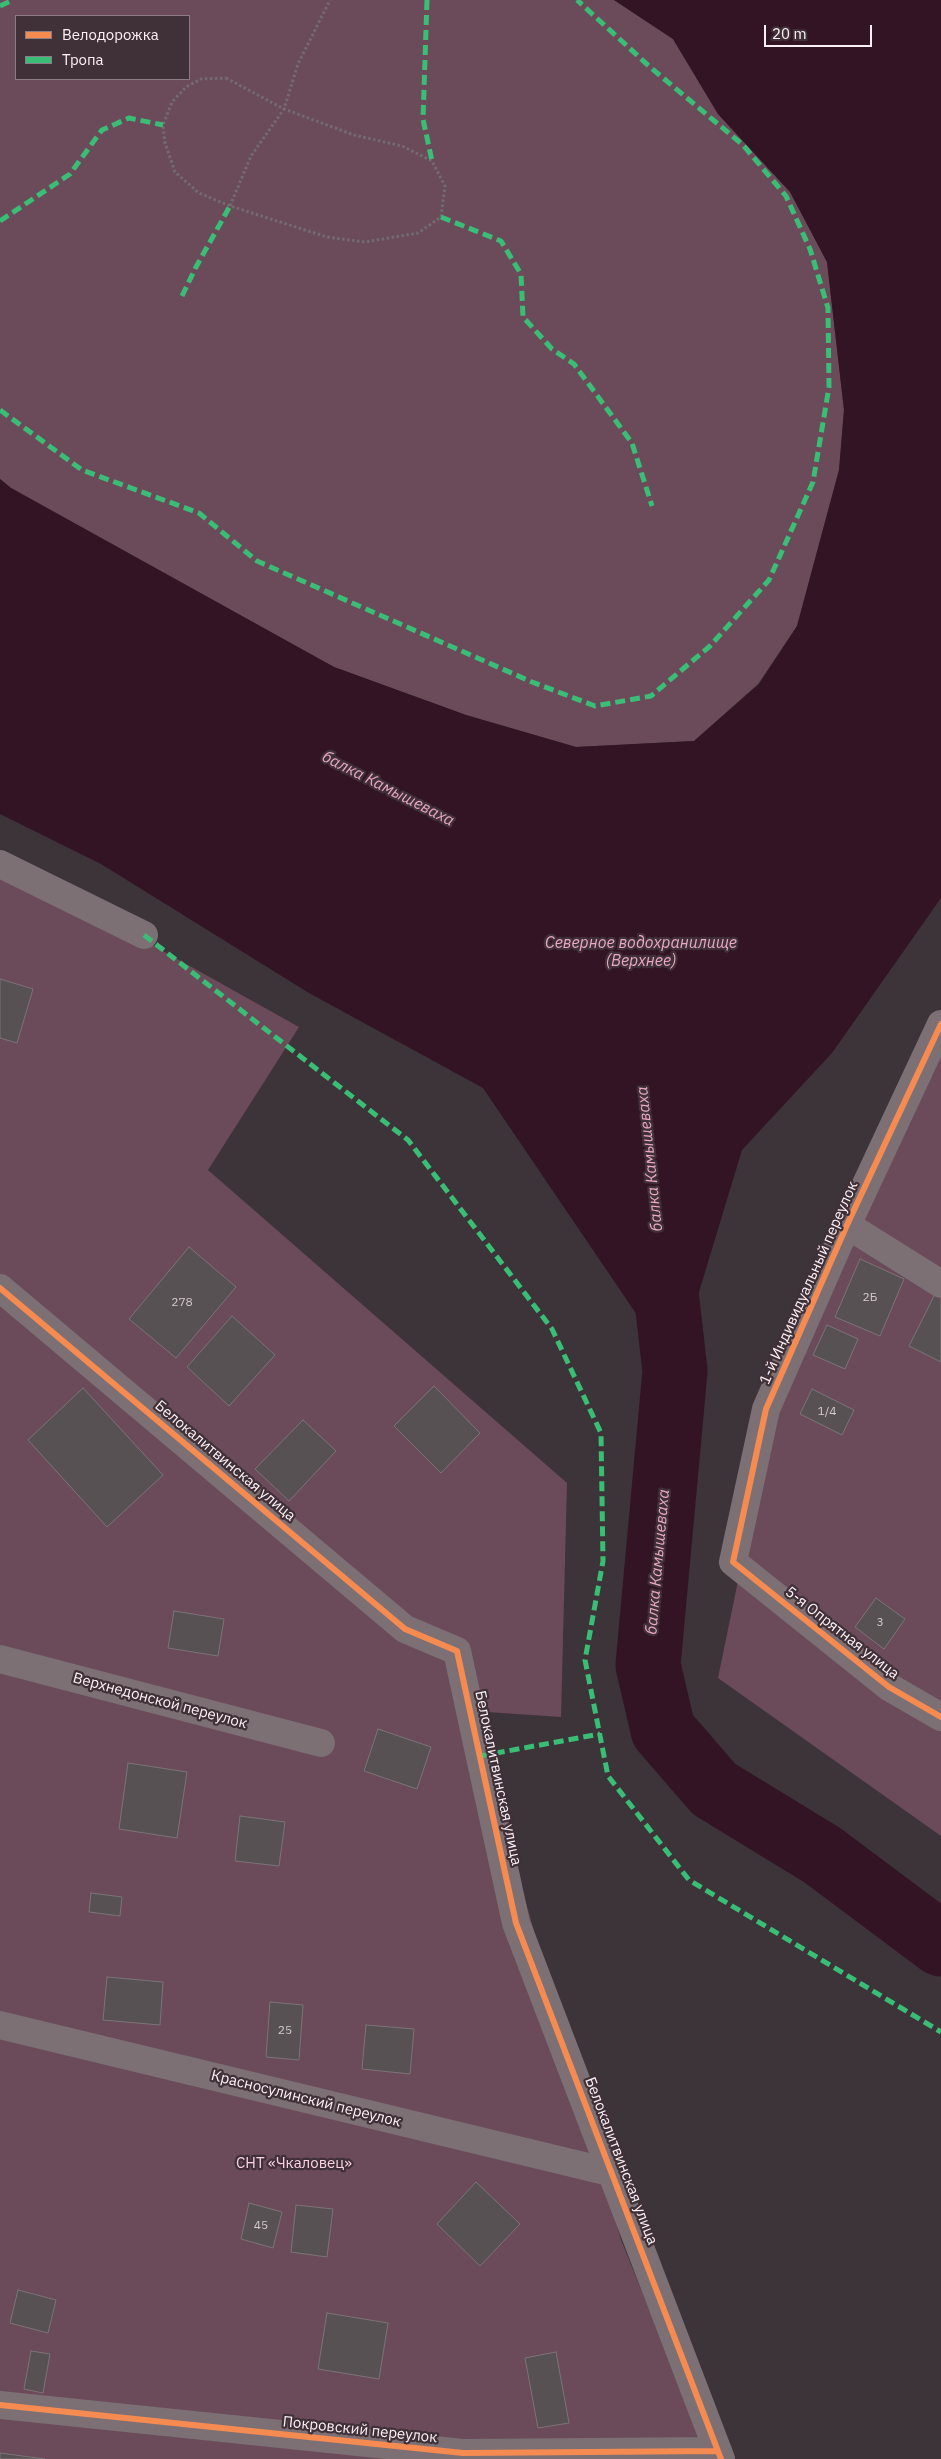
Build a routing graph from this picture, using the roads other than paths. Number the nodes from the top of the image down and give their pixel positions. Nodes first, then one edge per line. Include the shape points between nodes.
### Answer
1 (0, 864) edge
2 (144, 935) dead end
3 (941, 1024) edge
4 (847, 1224) junction
5 (941, 1284) edge
6 (0, 1288) edge
7 (733, 1562) joint
8 (0, 1659) edge
9 (941, 1717) edge
10 (321, 1743) dead end
11 (0, 2025) edge
12 (613, 2173) junction
13 (0, 2405) edge
14 (720, 2455) edge

1 - 2 street
3 - 4 street, 1-й Индивидуальный переулок
4 - 5 street
4 - 7 street, 1-й Индивидуальный переулок via 766,1409
6 - 12 street, Белокалитвинская улица via 405,1629 457,1651 516,1923
7 - 9 street, 5-я Опрятная улица via 889,1687
8 - 10 street, Верхнедонской переулок
11 - 12 street, Красносулинский переулок
12 - 14 street, Белокалитвинская улица
13 - 14 street, Покровский переулок via 463,2453

